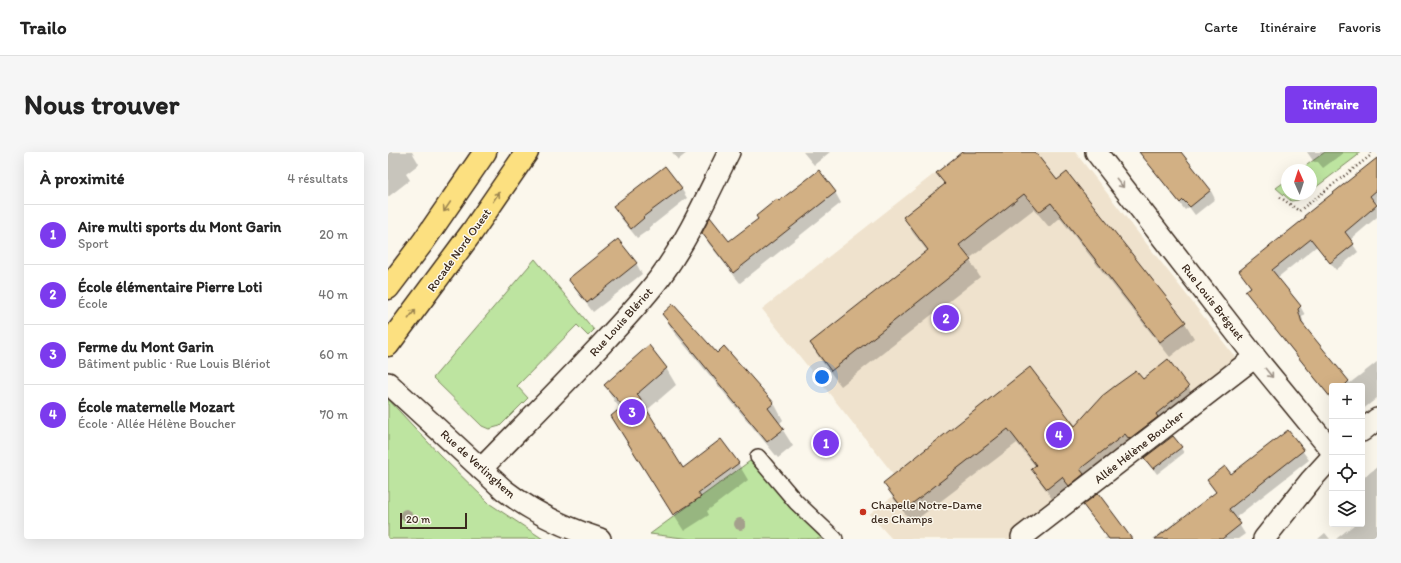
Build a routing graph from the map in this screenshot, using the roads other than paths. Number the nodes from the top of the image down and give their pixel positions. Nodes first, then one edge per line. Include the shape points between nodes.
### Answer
1 (485, 152) edge
2 (527, 152) edge
3 (730, 152) edge
4 (1096, 152) edge
5 (388, 288) edge
6 (388, 345) edge
7 (1256, 357) junction
8 (395, 389) edge
9 (1377, 419) edge
10 (1365, 429) edge
11 (1329, 447) edge
12 (758, 457) dead end
13 (1329, 460) edge
14 (481, 470) junction
15 (1022, 537) dead end
16 (600, 539) edge
17 (835, 539) edge
18 (1264, 539) edge

1 -> 5 highway
6 -> 2 highway, Rocade Nord Ouest via 472,232
3 - 14 street, Rue Louis Blériot via 686,238 654,285 603,343
4 -> 7 street, Rue Louis Bréguet
7 -> 11 street, Rue Louis Bréguet
7 - 15 street, Allée Hélène Boucher
8 - 14 street, Rue de Verlinghem
9 - 10 street
12 - 17 street via 796,502
13 - 18 street
14 - 16 street, Rue de Verlinghem via 524,504 571,528

